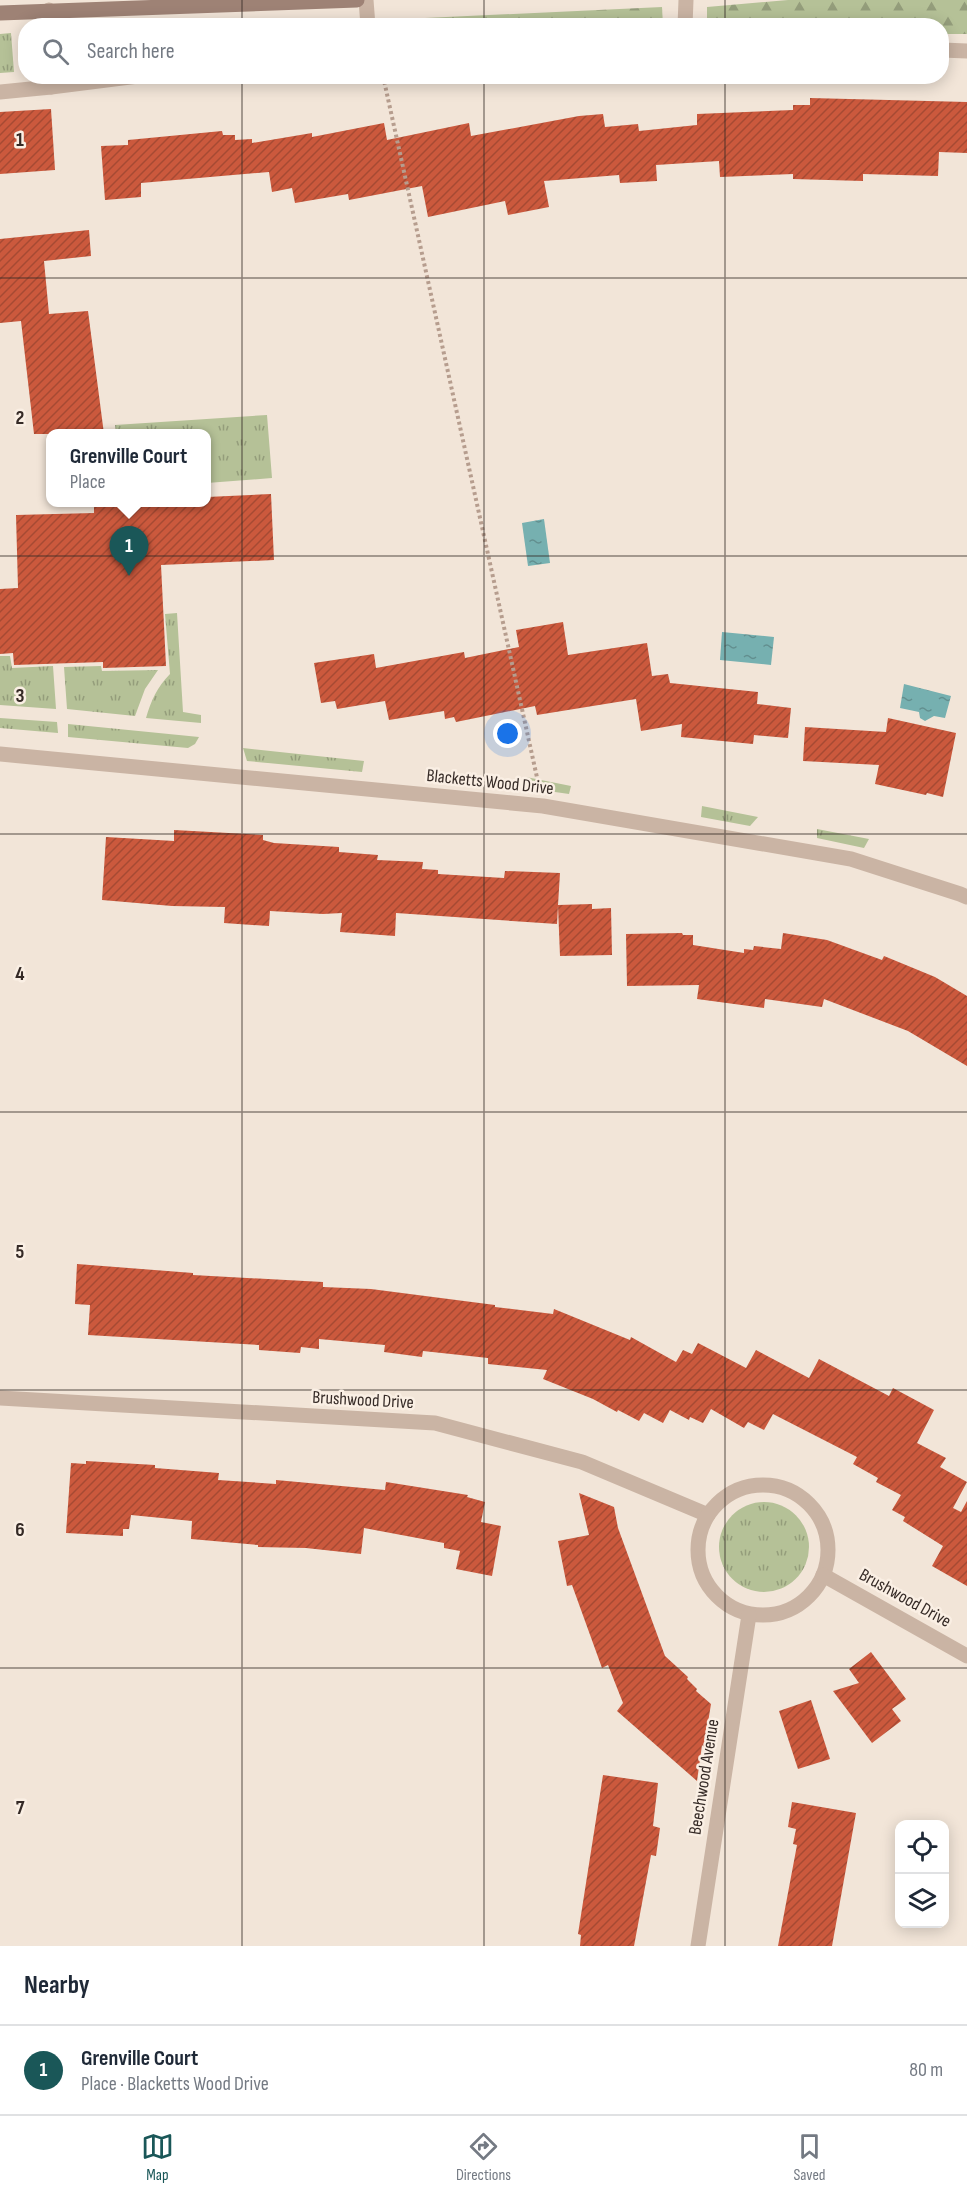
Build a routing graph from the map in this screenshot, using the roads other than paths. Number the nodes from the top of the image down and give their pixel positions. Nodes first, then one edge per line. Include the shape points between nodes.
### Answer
1 (357, 0) edge
2 (366, 0) edge
3 (686, 0) edge
4 (0, 13) edge
5 (49, 18) edge
6 (367, 18) edge
7 (685, 18) edge
8 (949, 50) edge
9 (967, 51) edge
10 (41, 84) edge
11 (0, 92) edge
12 (0, 754) edge
13 (967, 897) edge
14 (0, 1398) edge
15 (708, 1515) junction
16 (824, 1575) junction
17 (749, 1615) junction
18 (967, 1656) edge
19 (698, 1946) edge

1 - 5 street
2 - 6 street
3 - 7 street
4 - 5 street
8 - 9 street
10 - 11 street
12 - 13 street, Blacketts Wood Drive via 543,806 851,859
14 - 15 street, Brushwood Drive via 435,1424 582,1462
15 - 16 street via 722,1499 741,1488 762,1484 783,1487 802,1497 827,1532 829,1554
15 - 17 street via 698,1553 702,1573 727,1604
16 - 17 street via 800,1604 783,1612
16 - 18 street, Brushwood Drive
17 - 19 street, Beechwood Avenue

